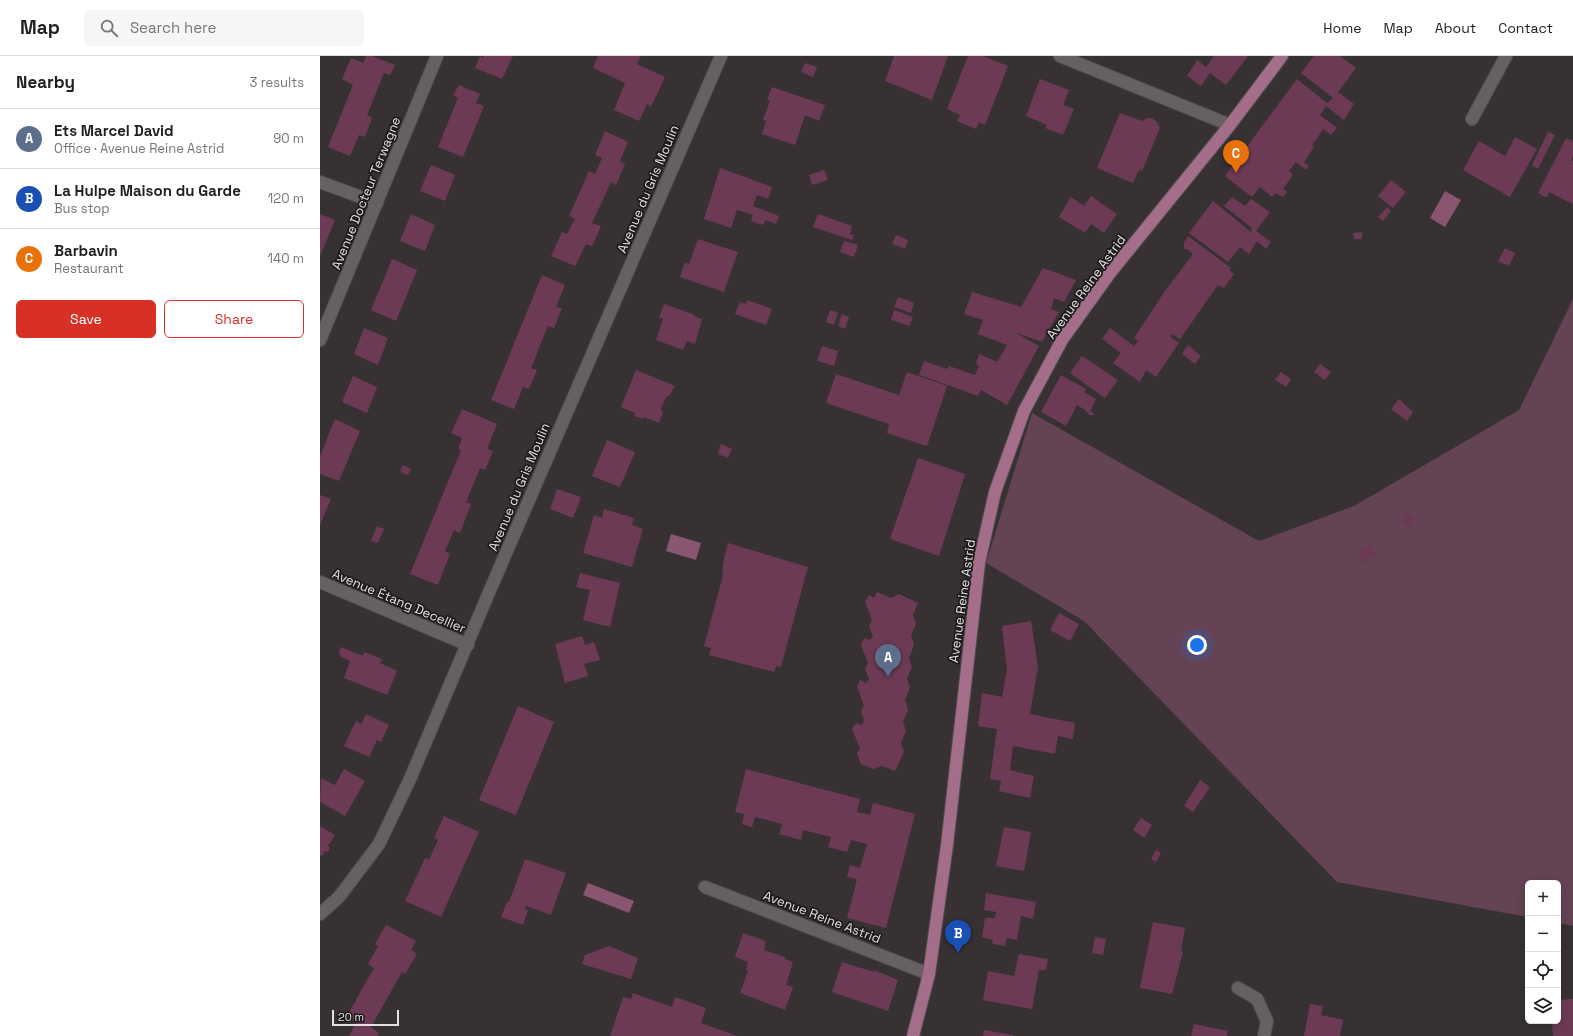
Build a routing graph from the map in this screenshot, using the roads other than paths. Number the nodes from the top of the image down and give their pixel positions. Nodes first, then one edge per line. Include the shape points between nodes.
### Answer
1 (437, 56) edge
2 (721, 56) edge
3 (1060, 56) edge
4 (1282, 56) edge
5 (1506, 56) edge
6 (1472, 119) dead end
7 (1230, 125) junction
8 (320, 182) edge
9 (377, 203) junction
10 (320, 340) edge
11 (320, 582) edge
12 (468, 645) junction
13 (705, 887) dead end
14 (320, 914) edge
15 (929, 974) junction
16 (1238, 988) dead end
17 (914, 1036) edge
18 (1264, 1036) edge

1 - 9 street, Avenue Docteur Terwagne
2 - 12 street, Avenue du Gris Moulin
3 - 7 street
4 - 7 main road, Avenue Reine Astrid
5 - 6 street
7 - 15 main road, Avenue Reine Astrid via 1110,273 1062,340 1024,411 998,484 979,564 947,845
8 - 9 street
9 - 10 street, Avenue Docteur Terwagne
11 - 12 street, Avenue Étang Decellier
12 - 14 street, Avenue du Gris Moulin via 379,844 339,897
13 - 15 street, Avenue Reine Astrid
15 - 17 main road, Avenue Reine Astrid
16 - 18 street via 1257,999 1267,1021

